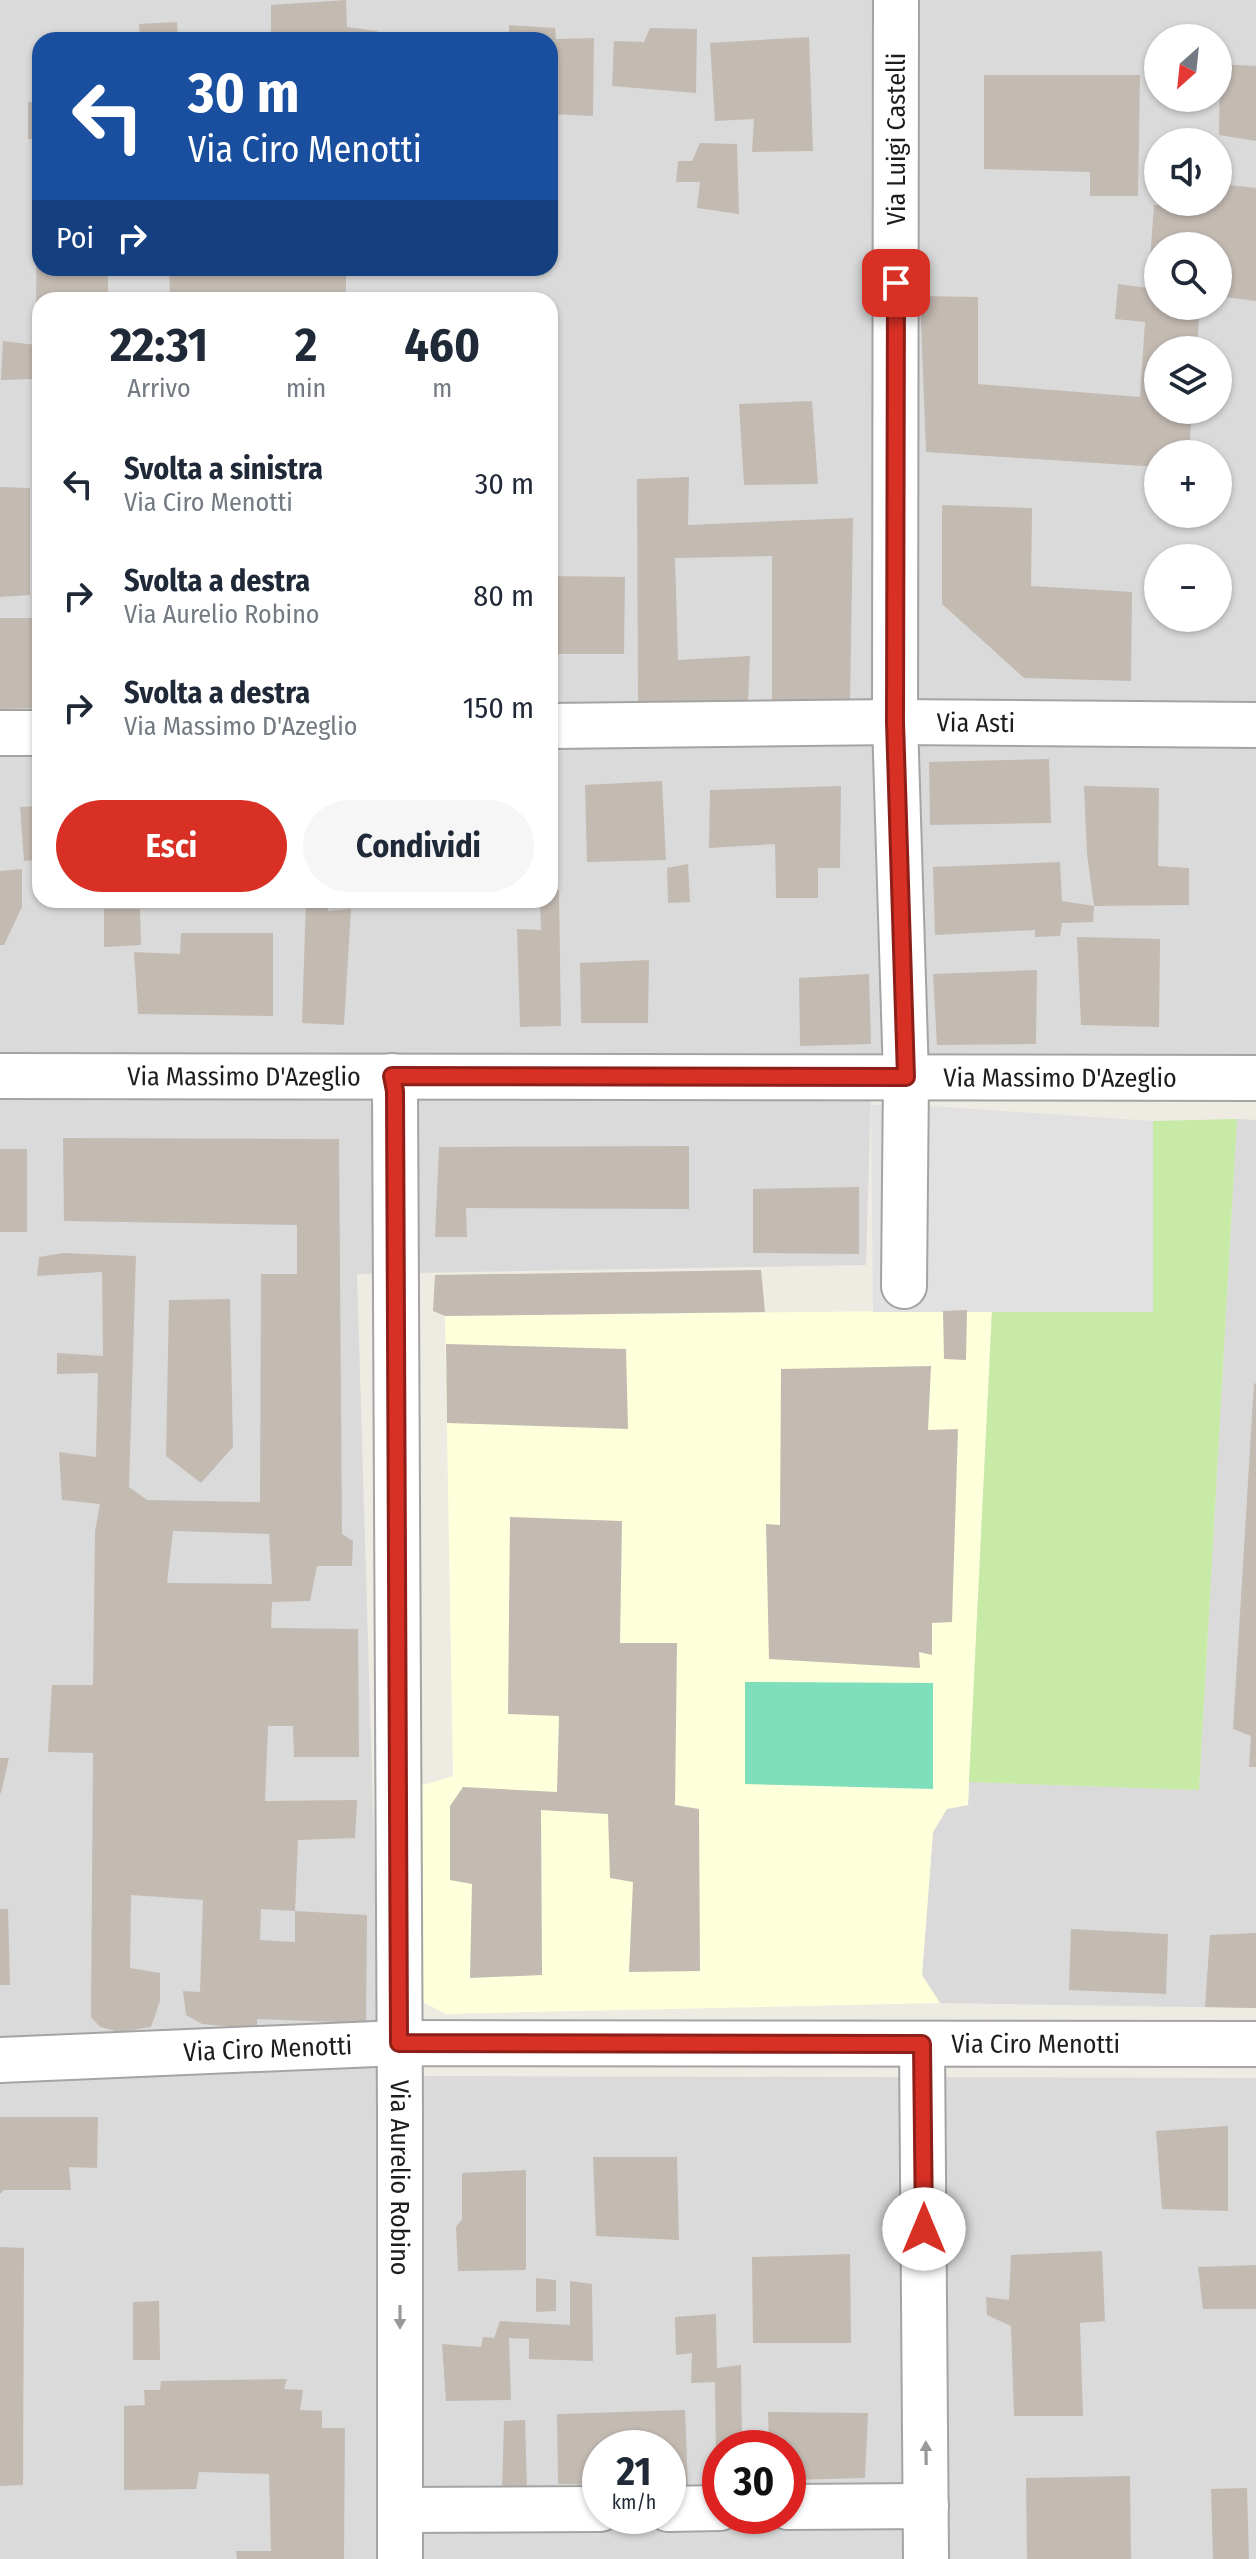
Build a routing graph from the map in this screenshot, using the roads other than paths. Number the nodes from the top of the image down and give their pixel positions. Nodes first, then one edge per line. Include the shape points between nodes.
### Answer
1 (896, 0) edge
2 (895, 722) junction
3 (1256, 725) edge
4 (558, 726) edge
5 (0, 733) edge
6 (32, 733) edge
7 (0, 1076) edge
8 (392, 1076) junction
9 (906, 1077) junction
10 (1256, 1078) edge
11 (904, 1286) dead end
12 (399, 2043) junction
13 (922, 2044) junction
14 (1256, 2044) edge
15 (0, 2060) edge
16 (926, 2506) junction
17 (806, 2507) edge
18 (582, 2509) edge
19 (400, 2510) junction
20 (400, 2559) edge
21 (926, 2559) edge

1 - 2 street, Via Luigi Castelli
2 - 3 street, Via Asti
2 - 4 street, Via Asti
2 - 9 street, Via Luigi Castelli
5 - 6 street
7 - 8 street, Via Massimo D'Azeglio
8 - 9 street, Via Massimo D'Azeglio
8 - 12 street, Via Aurelio Robino
9 - 10 street, Via Massimo D'Azeglio
9 - 11 street, Via Luigi Castelli
12 - 13 street, Via Ciro Menotti
12 - 15 street, Via Ciro Menotti
12 -> 19 street, Via Aurelio Robino
13 - 14 street, Via Ciro Menotti
16 -> 13 street
16 - 17 street
16 - 21 street
18 - 19 street
19 - 20 street, Via Aurelio Robino

